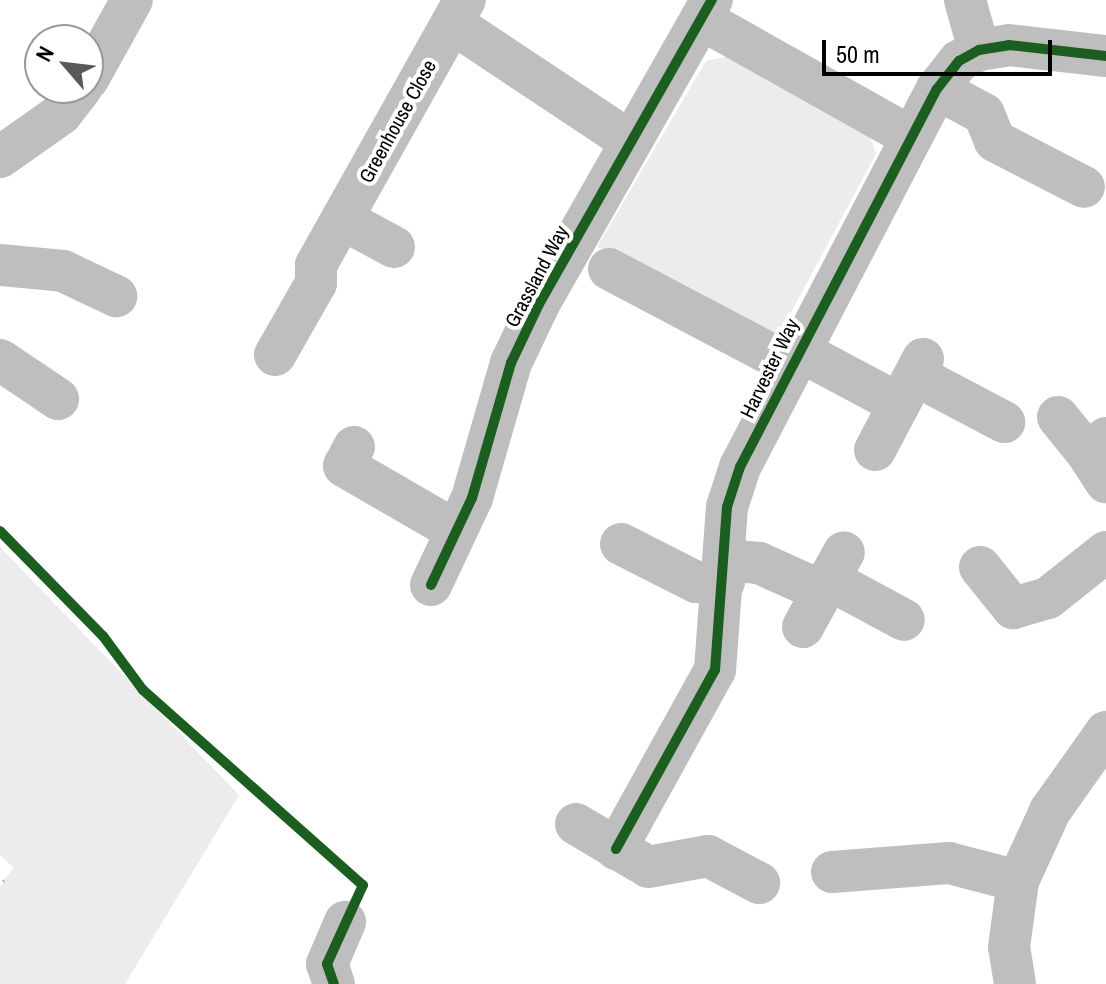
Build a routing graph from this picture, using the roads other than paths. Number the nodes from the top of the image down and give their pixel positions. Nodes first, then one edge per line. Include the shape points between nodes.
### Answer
1 (132, 0) edge
2 (965, 0) edge
3 (461, 6) edge
4 (706, 10) edge
5 (104, 50) edge
6 (979, 50) junction
7 (1106, 56) edge
8 (937, 89) junction
9 (69, 104) edge
10 (911, 137) junction
11 (628, 140) junction
12 (0, 157) edge
13 (1084, 187) dead end
14 (342, 219) junction
15 (394, 247) dead end
16 (0, 265) edge
17 (609, 269) dead end
18 (116, 296) dead end
19 (275, 355) dead end
20 (793, 357) junction
21 (0, 360) edge
22 (912, 379) junction
23 (58, 399) dead end
24 (1058, 417) dead end
25 (1004, 422) dead end
26 (354, 447) dead end
27 (875, 450) dead end
28 (1100, 458) edge
29 (456, 531) junction
30 (621, 544) dead end
31 (1106, 552) edge
32 (980, 567) dead end
33 (725, 571) junction
34 (431, 585) dead end
35 (904, 620) dead end
36 (1106, 732) edge
37 (576, 824) dead end
38 (851, 857) dead end
39 (645, 865) junction
40 (1018, 881) junction
41 (759, 883) dead end
42 (345, 922) dead end
43 (334, 984) edge
44 (1015, 984) edge

1 - 5 street
2 - 6 street
3 - 11 street, Greenhouse Close
3 - 14 street, Greenhouse Close
4 - 10 street
4 - 11 street, Grassland Way
6 - 7 street via 1009,45
6 - 8 street, Harvester Way via 959,61
8 - 10 street, Harvester Way
8 - 13 street via 984,114 995,141
9 - 12 street
10 - 20 street, Harvester Way
11 - 29 street, Grassland Way via 511,363
14 - 15 street
14 - 19 street, Greenhouse Close via 316,265 316,283
16 - 18 street via 63,271
17 - 20 street
20 - 22 street
20 - 33 street, Harvester Way via 740,467 727,507
21 - 23 street
22 - 25 street
22 - 27 street
24 - 28 street
26 - 29 street via 344,466
29 - 34 street, Grassland Way
30 - 33 street via 696,582
31 - 32 street via 1048,598 1013,608
33 - 35 street via 759,563
33 - 39 street, Harvester Way via 715,670
36 - 40 street via 1050,811
37 - 39 street
38 - 40 street via 949,863
39 - 41 street via 708,856
40 - 44 street via 1009,947
42 - 43 street via 327,964

